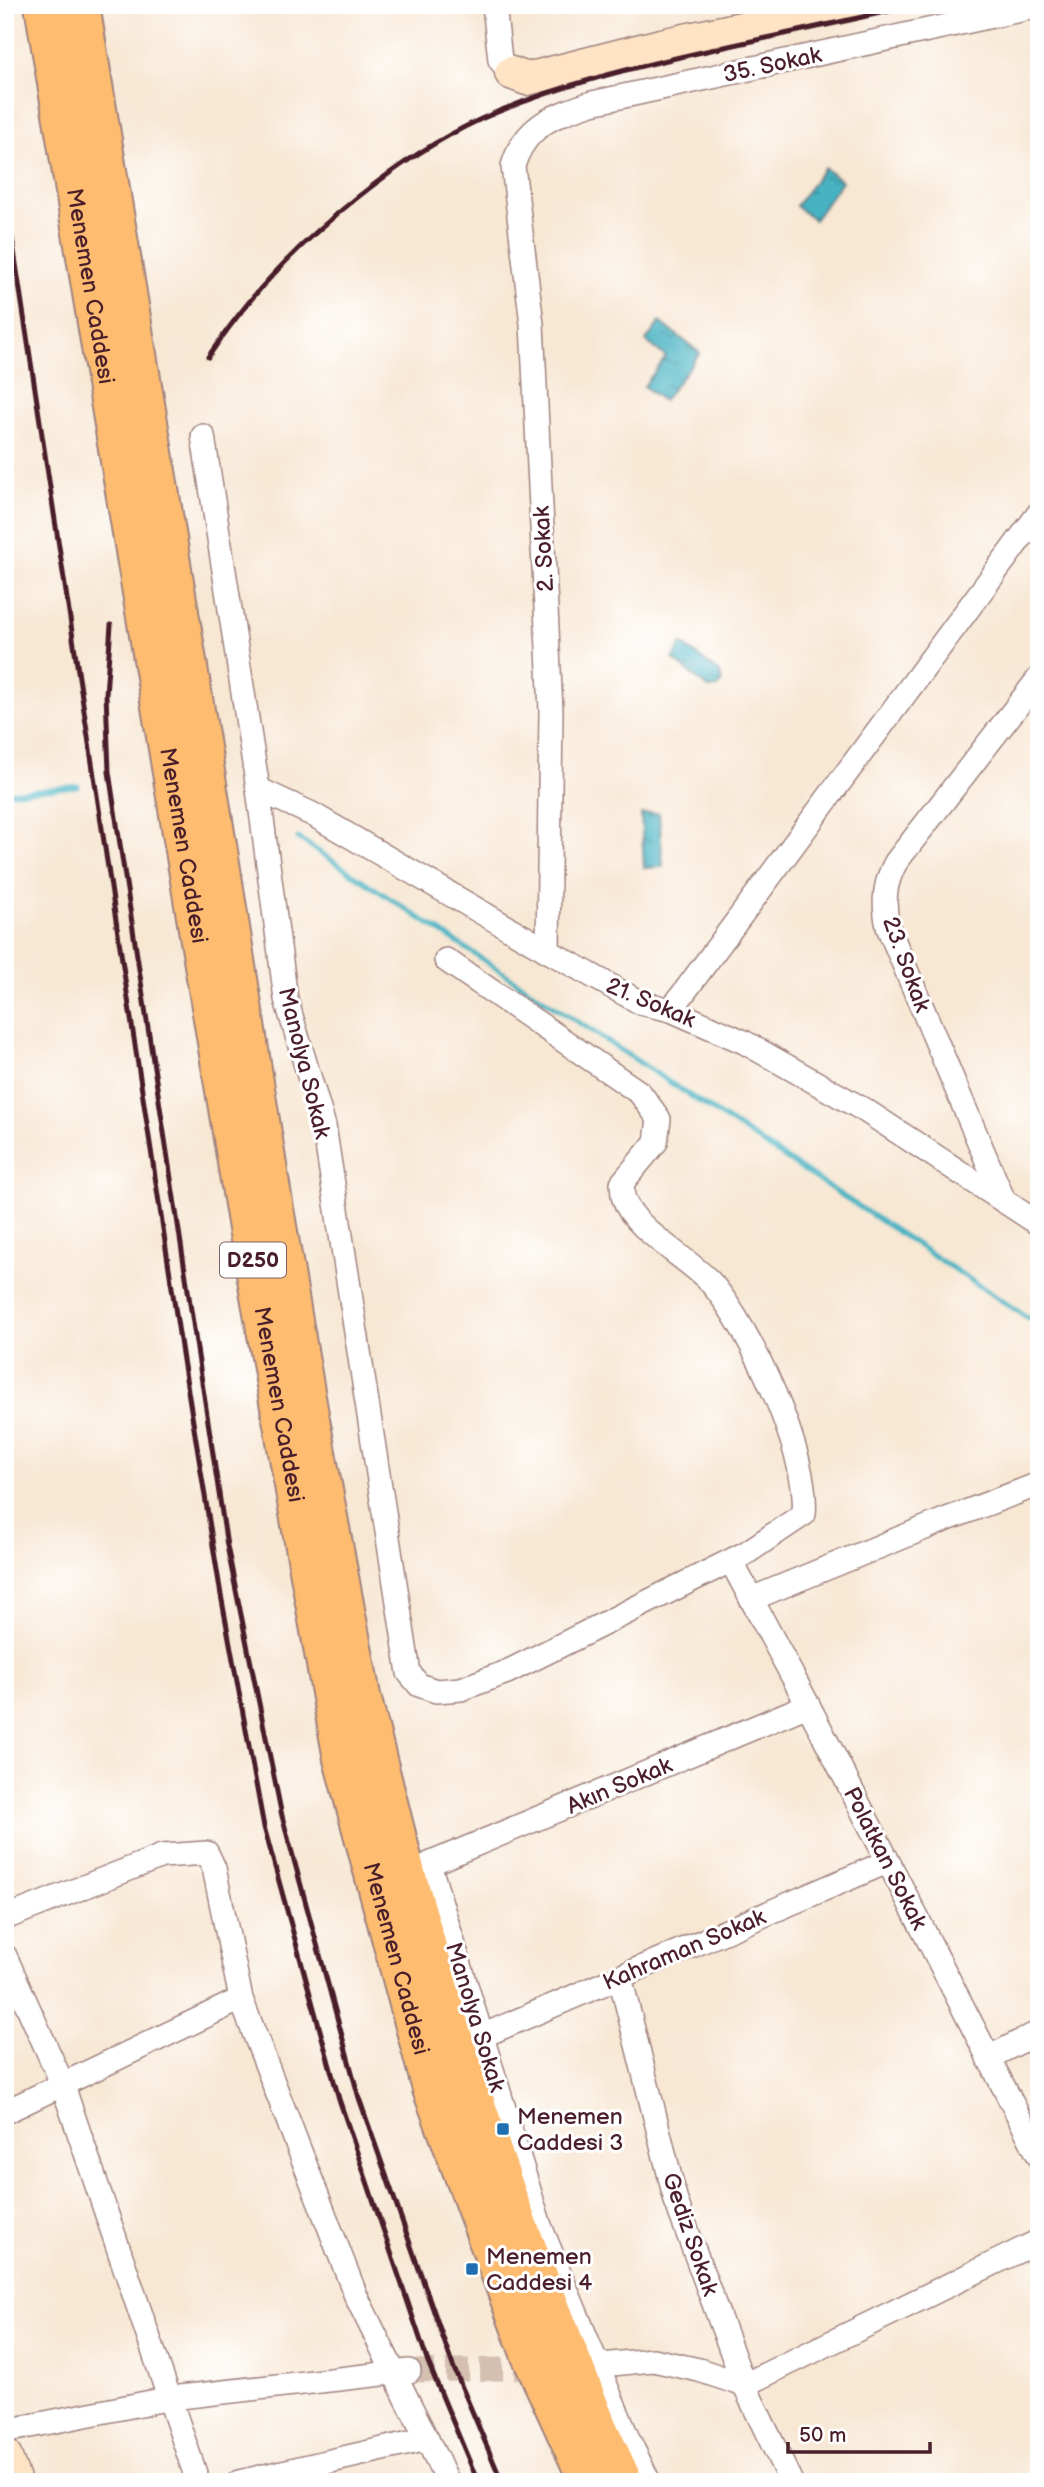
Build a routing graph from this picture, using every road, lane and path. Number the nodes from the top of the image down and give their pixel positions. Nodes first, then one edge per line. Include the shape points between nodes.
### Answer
1 (44, 5) edge
2 (80, 5) edge
3 (494, 5) edge
4 (850, 5) edge
5 (1039, 6) edge
6 (511, 73) joint
7 (518, 149) joint
8 (203, 436) dead end
9 (1039, 513) edge
10 (1039, 678) edge
11 (258, 789) junction
12 (548, 951) junction
13 (446, 960) dead end
14 (671, 1010) junction
15 (1004, 1201) junction
16 (1039, 1224) edge
17 (1039, 1484) edge
18 (731, 1561) junction
19 (751, 1599) junction
20 (808, 1705) junction
21 (887, 1862) junction
22 (429, 1864) joint
23 (5, 1918) edge
24 (5, 1956) edge
25 (620, 1976) junction
26 (242, 2000) junction
27 (1039, 2032) edge
28 (482, 2036) junction
29 (988, 2058) junction
30 (62, 2083) junction
31 (5, 2112) edge
32 (1039, 2156) edge
33 (1039, 2241) edge
34 (594, 2366) junction
35 (404, 2372) junction
36 (744, 2385) junction
37 (171, 2398) junction
38 (5, 2431) edge
39 (427, 2439) junction
40 (5, 2455) edge
41 (15, 2482) edge
42 (198, 2482) edge
43 (239, 2482) edge
44 (448, 2482) edge
45 (589, 2482) edge
46 (623, 2482) edge
47 (649, 2482) edge
48 (791, 2482) edge

1 - 45 highway, Menemen Caddesi / D250 via 249,1234 343,1759 432,2090 530,2353
2 - 46 highway, Menemen Caddesi / D250 via 270,1185 360,1696 454,2041 512,2210
3 - 6 street via 500,60
4 - 6 street via 527,79
5 - 7 street, 35. Sokak via 592,103 557,115
7 - 12 street, 2. Sokak via 513,166 532,324 551,710
8 - 11 street, Manolya Sokak
9 - 14 street
10 - 15 street, 23. Sokak via 896,862 885,895 888,927
11 - 12 street, 21. Sokak via 312,814
11 - 18 street, Manolya Sokak via 286,999 324,1126 409,1673 419,1685 461,1689 507,1672
12 - 14 street, 21. Sokak via 641,1003
13 - 18 street via 640,1093 659,1119 656,1142 622,1184 624,1200 635,1218 712,1283 750,1339 798,1458 806,1496 804,1514
14 - 15 street, 21. Sokak via 744,1042 866,1111
15 - 16 street, 21. Sokak
17 - 19 street
18 - 19 street, Polatkan Sokak
19 - 20 street, Polatkan Sokak
20 - 21 street, Polatkan Sokak
20 - 22 street, Akın Sokak
21 - 25 street, Kahraman Sokak
21 - 29 street, Polatkan Sokak
22 - 28 street, Manolya Sokak
23 - 26 street via 162,1856 207,1853
24 - 30 street
25 - 28 street, Kahraman Sokak
25 - 36 street, Gediz Sokak via 676,2201
26 - 30 street
26 - 35 street via 356,2296 371,2329
27 - 29 street
28 - 34 street, Manolya Sokak via 540,2226
29 - 32 street, Polatkan Sokak
30 - 31 street
30 - 37 street
33 - 36 street
34 - 36 street via 653,2360
34 - 47 street, Manolya Sokak
35 - 37 street
35 - 39 street
36 - 48 street, Gediz Sokak
37 - 38 street
37 - 42 street
39 - 43 street
39 - 44 street
40 - 41 street

